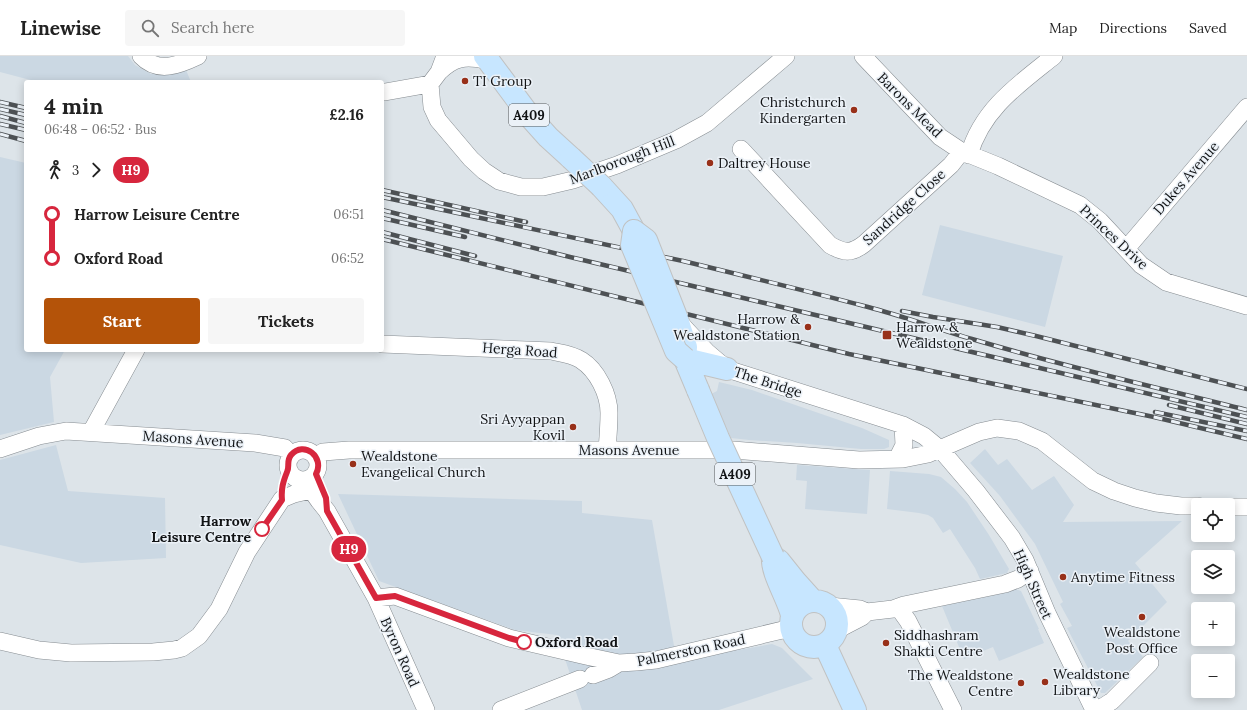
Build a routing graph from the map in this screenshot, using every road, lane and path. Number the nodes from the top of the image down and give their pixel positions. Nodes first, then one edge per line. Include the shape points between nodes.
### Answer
1 (141, 56) edge
2 (198, 56) edge
3 (445, 56) edge
4 (786, 56) edge
5 (863, 56) edge
6 (1054, 56) edge
7 (490, 60) edge
8 (434, 78) junction
9 (385, 92) dead end
10 (1247, 107) edge
11 (740, 149) dead end
12 (965, 153) junction
13 (634, 231) junction
14 (1126, 249) junction
15 (1247, 306) edge
16 (677, 320) junction
17 (384, 344) edge
18 (135, 352) edge
19 (685, 360) junction
20 (718, 366) junction
21 (698, 390) junction
22 (903, 425) junction
23 (91, 432) junction
24 (0, 449) edge
25 (607, 450) junction
26 (941, 450) junction
27 (316, 456) junction
28 (897, 459) junction
29 (290, 463) junction
30 (310, 481) junction
31 (282, 500) junction
32 (1191, 506) edge
33 (1235, 507) edge
34 (1247, 507) edge
35 (779, 568) junction
36 (1030, 571) junction
37 (376, 598) junction
38 (821, 604) junction
39 (898, 608) junction
40 (867, 612) junction
41 (792, 622) junction
42 (831, 638) junction
43 (0, 641) edge
44 (619, 662) junction
45 (1150, 663) dead end
46 (426, 710) edge
47 (501, 710) edge
48 (855, 710) edge
49 (953, 710) edge
50 (1094, 710) edge
51 (1098, 710) edge

1 - 2 street via 147,62 164,67 175,66
3 - 8 street, Marlborough Hill
4 - 8 street, Marlborough Hill via 706,123 676,140 612,167 543,187 521,187 499,181 471,159 438,120 432,107
5 - 12 street, Barons Mead via 940,137
6 - 12 street, Sandridge Close via 1000,102
7 - 8 street via 474,56 457,58 449,62
7 - 13 main road, A409, bridge via 531,118 602,186 622,209
8 - 9 street
10 - 14 street, Dukes Avenue
11 - 12 street, Sandridge Close via 830,245 845,252 864,244 958,156
12 - 14 street, Princes Drive via 1080,205 1100,221
13 - 16 main road, The Bridge / A409, bridge via 646,240
13 - 19 main road, A409, bridge via 632,245 676,351
14 - 15 street, Princes Drive via 1141,265 1166,282
16 - 19 main road, A409 via 686,347
16 - 20 street, The Bridge
17 - 25 street, Herga Road via 551,351 582,360 604,387 609,412
18 - 23 street
19 - 20 main road
19 - 21 main road, A409
20 - 21 street via 706,375
20 - 22 street, The Bridge
21 - 35 main road, A409, bridge
22 - 26 street, The Bridge via 924,436
22 - 28 street via 904,445
23 - 24 street, Masons Avenue via 66,431 39,436
23 - 29 street, Masons Avenue via 284,448
25 - 27 street, Masons Avenue via 349,450 323,452
25 - 28 street, Masons Avenue via 733,450 859,460
26 - 28 street, Masons Avenue via 912,458
26 - 32 street, Masons Avenue via 986,429 1007,428 1042,441 1093,481 1114,492 1156,503
26 - 36 street, High Street via 1012,538
27 - 29 street via 313,452 299,450
27 - 30 street via 319,465
29 - 30 street via 295,478
29 - 31 street via 282,487
30 - 31 street
30 - 37 street, Byron Road
31 - 43 street via 247,552 219,609 199,636 186,646 162,651 71,653 39,650
33 - 34 street
35 - 38 main road, A409
35 - 41 main road, A409
36 - 39 street via 1005,584
36 - 50 street, High Street via 1046,613
37 - 44 street via 395,596 509,638
37 - 46 street, Byron Road
38 - 40 street
38 - 41 main road via 800,605
38 - 42 main road via 833,611 837,618
39 - 40 street
39 - 49 street via 908,621
40 - 42 street
41 - 42 main road via 792,634 804,646 817,648
41 - 44 street, Palmerston Road via 656,660
42 - 48 main road
44 - 47 street, Palmerston Road via 609,669
45 - 51 street via 1112,701

